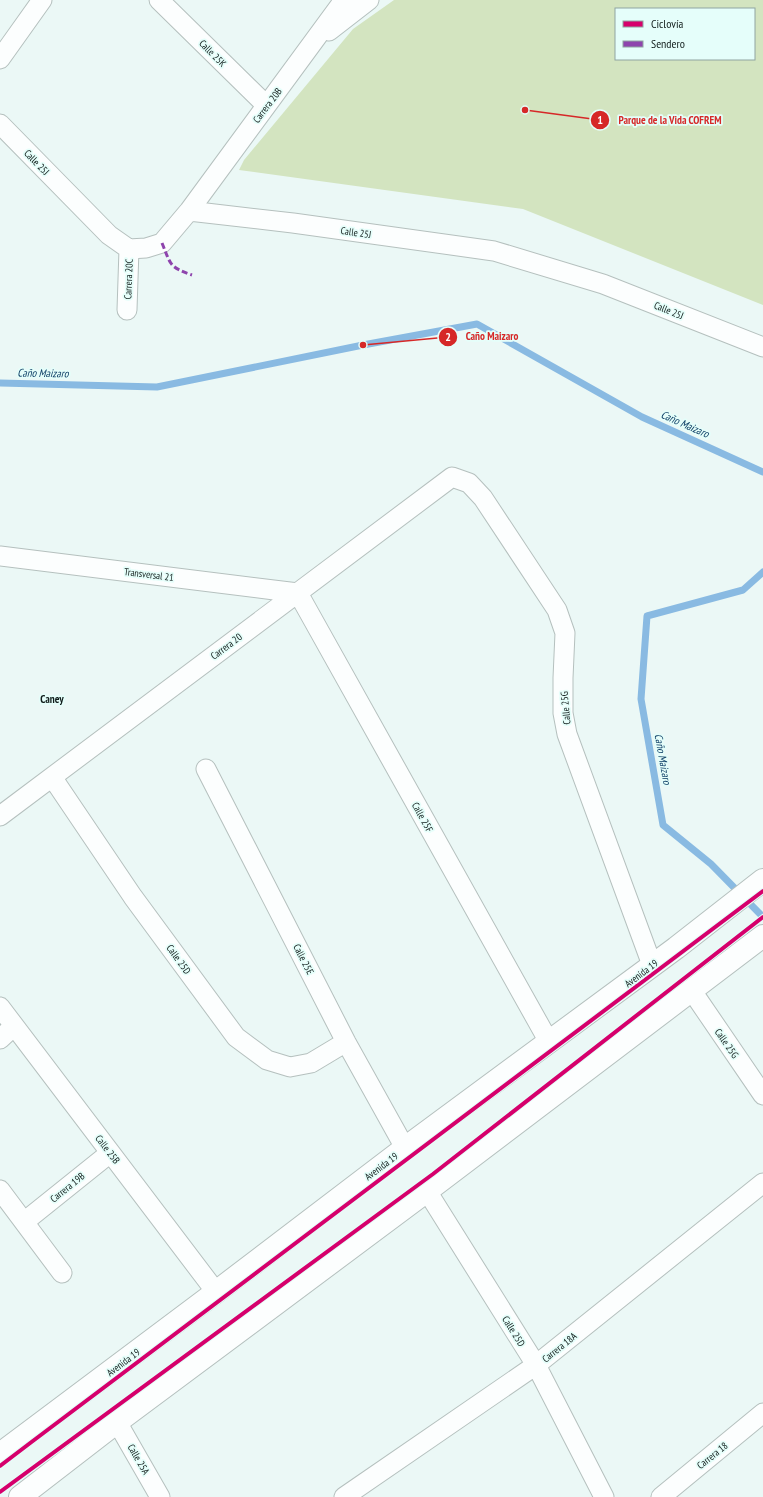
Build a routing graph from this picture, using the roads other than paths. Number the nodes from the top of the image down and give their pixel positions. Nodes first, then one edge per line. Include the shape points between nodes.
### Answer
1 (42, 0) edge
2 (159, 0) edge
3 (344, 0) edge
4 (369, 0) edge
5 (313, 43) junction
6 (0, 59) edge
7 (266, 106) junction
8 (0, 124) edge
9 (189, 211) junction
10 (129, 249) junction
11 (127, 310) dead end
12 (763, 347) edge
13 (452, 476) joint
14 (0, 556) edge
15 (298, 593) junction
16 (206, 769) dead end
17 (52, 777) junction
18 (0, 816) edge
19 (763, 880) edge
20 (763, 936) edge
21 (652, 965) junction
22 (692, 991) junction
23 (0, 1007) edge
24 (14, 1026) junction
25 (0, 1038) edge
26 (346, 1042) junction
27 (549, 1042) junction
28 (763, 1095) edge
29 (405, 1148) junction
30 (110, 1153) junction
31 (763, 1183) edge
32 (0, 1190) edge
33 (428, 1191) junction
34 (24, 1222) junction
35 (62, 1273) dead end
36 (216, 1292) junction
37 (536, 1365) junction
38 (763, 1413) edge
39 (117, 1422) junction
40 (1, 1450) edge
41 (20, 1497) edge
42 (160, 1497) edge
43 (344, 1497) edge
44 (604, 1497) edge
45 (661, 1497) edge

1 - 6 street
2 - 7 street, Calle 25K
3 - 5 street, Carrera 20B
4 - 5 street
5 - 7 street, Carrera 20B
7 - 9 street, Carrera 20B
8 - 10 street, Calle 25J via 109,235
9 - 10 street via 162,243 146,248
9 - 12 street, Calle 25J via 494,251 603,284
10 - 11 street, Carrera 20C
13 - 15 street, Carrera 20
13 - 21 street, Calle 25G via 468,483 483,498 557,610 565,633 563,713 567,734
14 - 15 street, Transversal 21
15 - 17 street, Carrera 20
15 - 27 street, Calle 25F
16 - 26 street, Calle 25E
17 - 18 street, Carrera 20
17 - 26 street, Calle 25D via 133,897 236,1037 267,1060 290,1067 312,1063
19 - 21 main road, Avenida 19
20 - 22 main road
21 - 27 main road, Avenida 19
22 - 28 street, Calle 25G
22 - 33 main road
23 - 24 street, Calle 25B
24 - 25 street
24 - 30 street, Calle 25B
26 - 29 street, Calle 25E
27 - 29 main road, Avenida 19
29 - 36 main road, Avenida 19
30 - 34 street, Carrera 19B
30 - 36 street, Calle 25B
31 - 37 street, Carrera 18A
32 - 34 street
33 - 37 street, Calle 25D
33 - 39 main road
34 - 35 street
36 - 40 main road, Avenida 19
37 - 43 street, Carrera 18A
37 - 44 street, Calle 25D
38 - 45 street, Carrera 18
39 - 41 main road
39 - 42 street, Calle 25A

